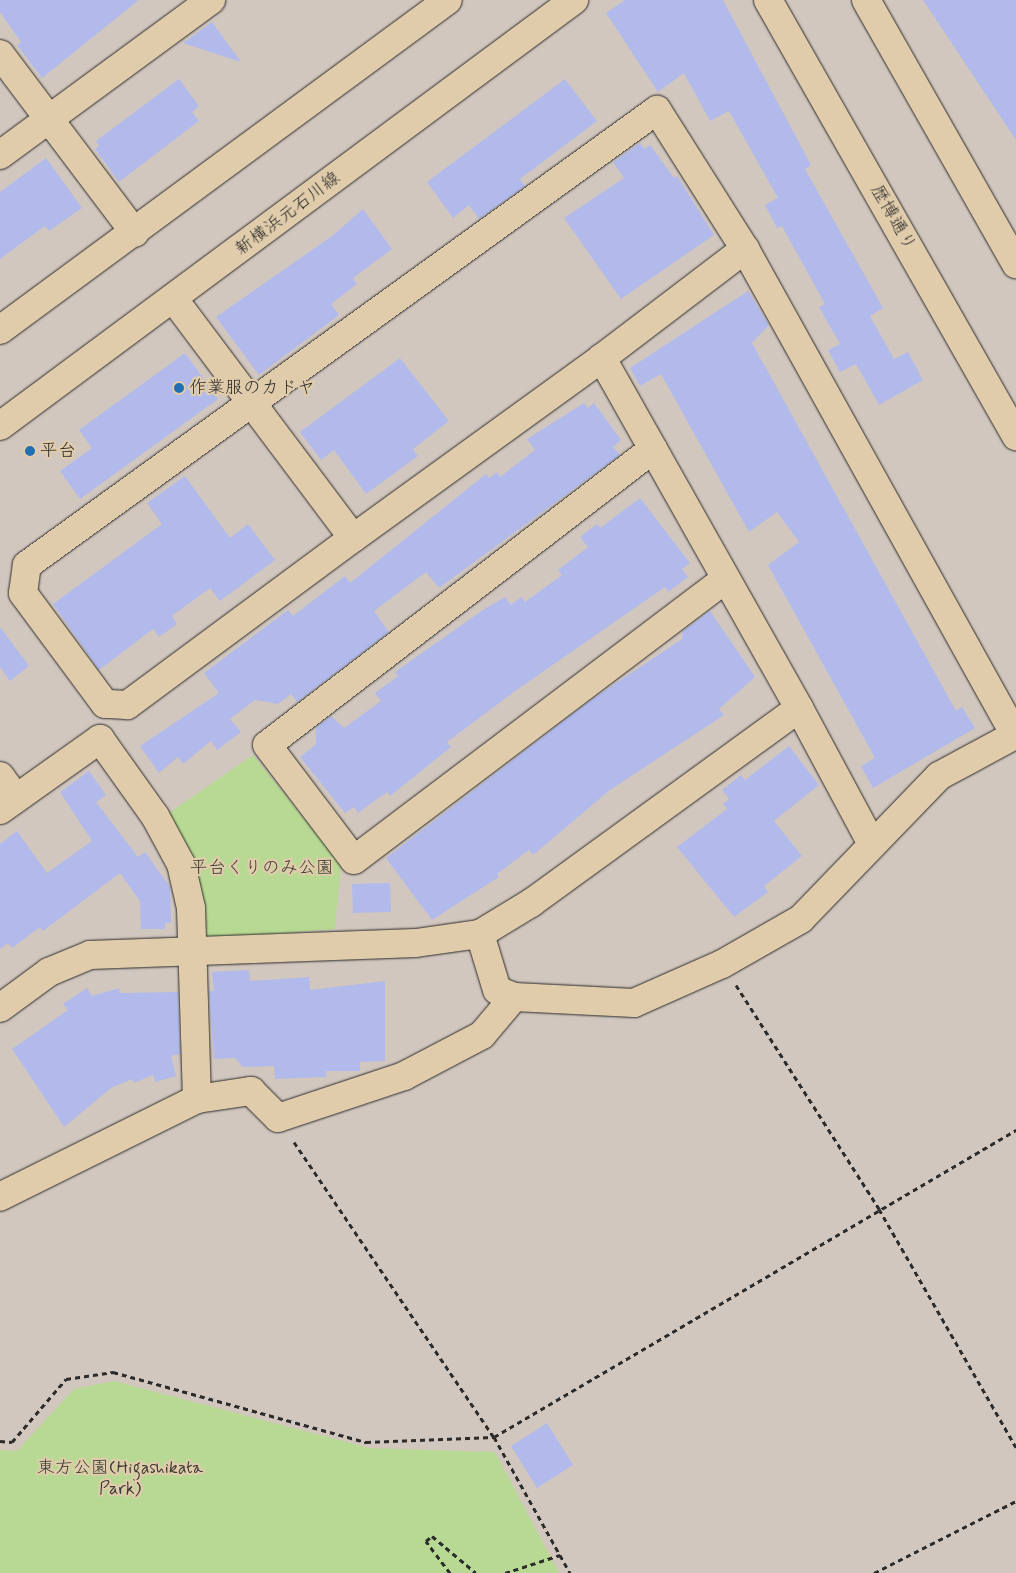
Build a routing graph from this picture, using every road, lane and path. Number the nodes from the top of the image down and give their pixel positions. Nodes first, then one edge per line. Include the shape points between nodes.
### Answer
1 (211, 0) edge
2 (448, 0) edge
3 (574, 0) edge
4 (768, 0) edge
5 (866, 0) edge
6 (0, 54) edge
7 (48, 120) junction
8 (0, 156) edge
9 (134, 233) junction
10 (745, 249) junction
11 (1016, 264) edge
12 (174, 300) junction
13 (0, 330) edge
14 (602, 358) junction
15 (253, 405) junction
16 (0, 426) edge
17 (1016, 436) edge
18 (653, 449) junction
19 (353, 538) junction
20 (726, 579) junction
21 (799, 708) junction
22 (0, 776) edge
23 (8, 804) edge
24 (872, 844) junction
25 (480, 934) junction
26 (191, 949) junction
27 (722, 964) junction
28 (514, 996) junction
29 (0, 1008) edge
30 (198, 1099) junction
31 (278, 1118) junction
32 (1016, 1130) edge
33 (0, 1197) edge
34 (879, 1209) junction
35 (494, 1437) junction
36 (0, 1442) edge
37 (1016, 1448) edge
38 (1016, 1501) edge
39 (560, 1555) junction
40 (450, 1573) edge
41 (476, 1573) edge
42 (505, 1573) edge
43 (570, 1573) edge
44 (874, 1573) edge

1 - 7 street
2 - 9 street
3 - 12 street, 新横浜元石川線
4 - 17 street, 歴博通り
5 - 11 street
6 - 7 street
7 - 8 street
7 - 9 street
9 - 13 street
10 - 14 street
10 - 15 street via 657,110
10 - 24 street via 1015,735 939,776
12 - 15 street
12 - 16 street, 新横浜元石川線
14 - 18 street
14 - 19 street
15 - 19 street
15 - 19 street via 27,565 23,594 105,704 127,705
18 - 20 street
18 - 20 street via 267,745 354,860
20 - 21 street
21 - 24 street
21 - 25 street via 531,903
22 - 23 street
23 - 26 street via 100,739 156,816 181,864 191,908
24 - 27 street via 842,881 801,919
25 - 26 street via 416,943
25 - 28 street via 497,990
26 - 29 street via 90,955 49,972
26 - 30 street
27 - 28 street via 634,1003
27 - 34 path
28 - 31 street via 482,1036 412,1072
30 - 31 street via 251,1091
30 - 33 street
31 - 35 path
32 - 34 path
34 - 35 path
34 - 37 path
35 - 36 path via 366,1442 113,1372 66,1379 12,1442
35 - 39 path
38 - 44 path
39 - 42 path
39 - 43 path
40 - 41 path via 426,1541 432,1536

